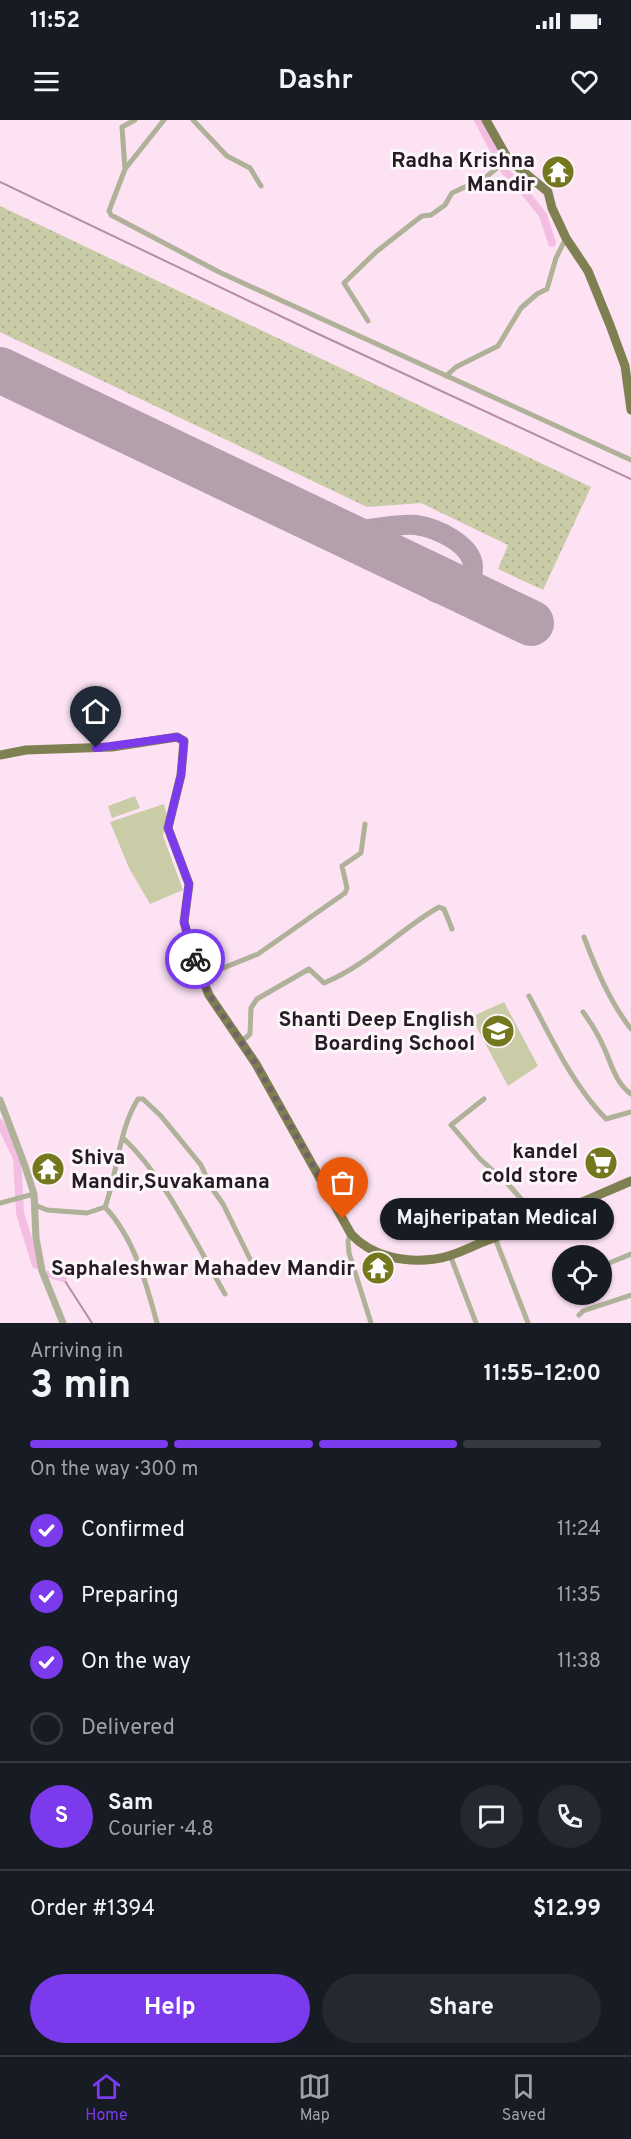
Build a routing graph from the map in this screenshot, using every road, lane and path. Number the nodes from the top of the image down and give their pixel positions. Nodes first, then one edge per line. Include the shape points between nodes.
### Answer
1 (117, 120) edge
2 (135, 120) edge
3 (164, 120) edge
4 (193, 120) edge
5 (486, 120) edge
6 (122, 127) junction
7 (508, 159) junction
8 (125, 169) junction
9 (261, 186) dead end
10 (566, 238) junction
11 (368, 321) dead end
12 (446, 376) junction
13 (631, 410) edge
14 (631, 460) edge
15 (0, 755) edge
16 (365, 824) dead end
17 (452, 928) dead end
18 (584, 937) dead end
19 (201, 977) junction
20 (529, 996) dead end
21 (584, 1012) dead end
22 (631, 1029) edge
23 (242, 1041) junction
24 (631, 1094) edge
25 (484, 1099) dead end
26 (0, 1100) edge
27 (631, 1112) edge
28 (123, 1138) junction
29 (631, 1182) edge
30 (34, 1194) junction
31 (0, 1203) edge
32 (35, 1205) junction
33 (105, 1207) junction
34 (539, 1220) junction
35 (351, 1234) junction
36 (495, 1238) junction
37 (631, 1254) edge
38 (450, 1255) junction
39 (612, 1262) edge
40 (254, 1267) dead end
41 (225, 1294) dead end
42 (631, 1295) edge
43 (579, 1315) dead end
44 (63, 1323) edge
45 (157, 1323) edge
46 (371, 1323) edge
47 (476, 1323) edge
48 (528, 1323) edge

1 - 6 street
2 - 6 street
3 - 8 street
4 - 9 street via 228,156 250,168
5 - 7 main road
6 - 8 street
7 - 10 main road via 548,192
7 - 11 street via 486,177 452,193 445,205 414,222 344,283
8 - 12 street via 109,211 111,215 219,272
10 - 12 street via 547,289 521,308 498,346
10 - 13 main road via 588,271 610,325 625,366
12 - 14 street
15 - 19 main road via 26,750 112,747 177,737 184,741 181,775 168,828 189,884 184,922
16 - 19 street via 360,854 342,866 345,892 258,954
17 - 23 street via 444,909 439,907 344,975 324,983 309,969 257,999 251,1008 250,1034
18 - 22 street via 596,970
19 - 23 main road
20 - 27 street via 588,1101 606,1119
21 - 24 street via 623,1089
23 - 35 main road
25 - 34 street via 451,1125
26 - 30 street
28 - 33 street
28 - 40 street via 136,1102 143,1099 201,1165
28 - 41 street via 159,1182
29 - 34 main road
30 - 31 street
30 - 32 street
32 - 33 street via 47,1210 87,1212
32 - 44 street via 42,1271
33 - 45 street via 124,1229
34 - 36 main road
35 - 38 main road via 374,1250 400,1260
35 - 46 street via 349,1253
36 - 38 main road
36 - 48 street
37 - 39 street
38 - 47 street
42 - 43 street

